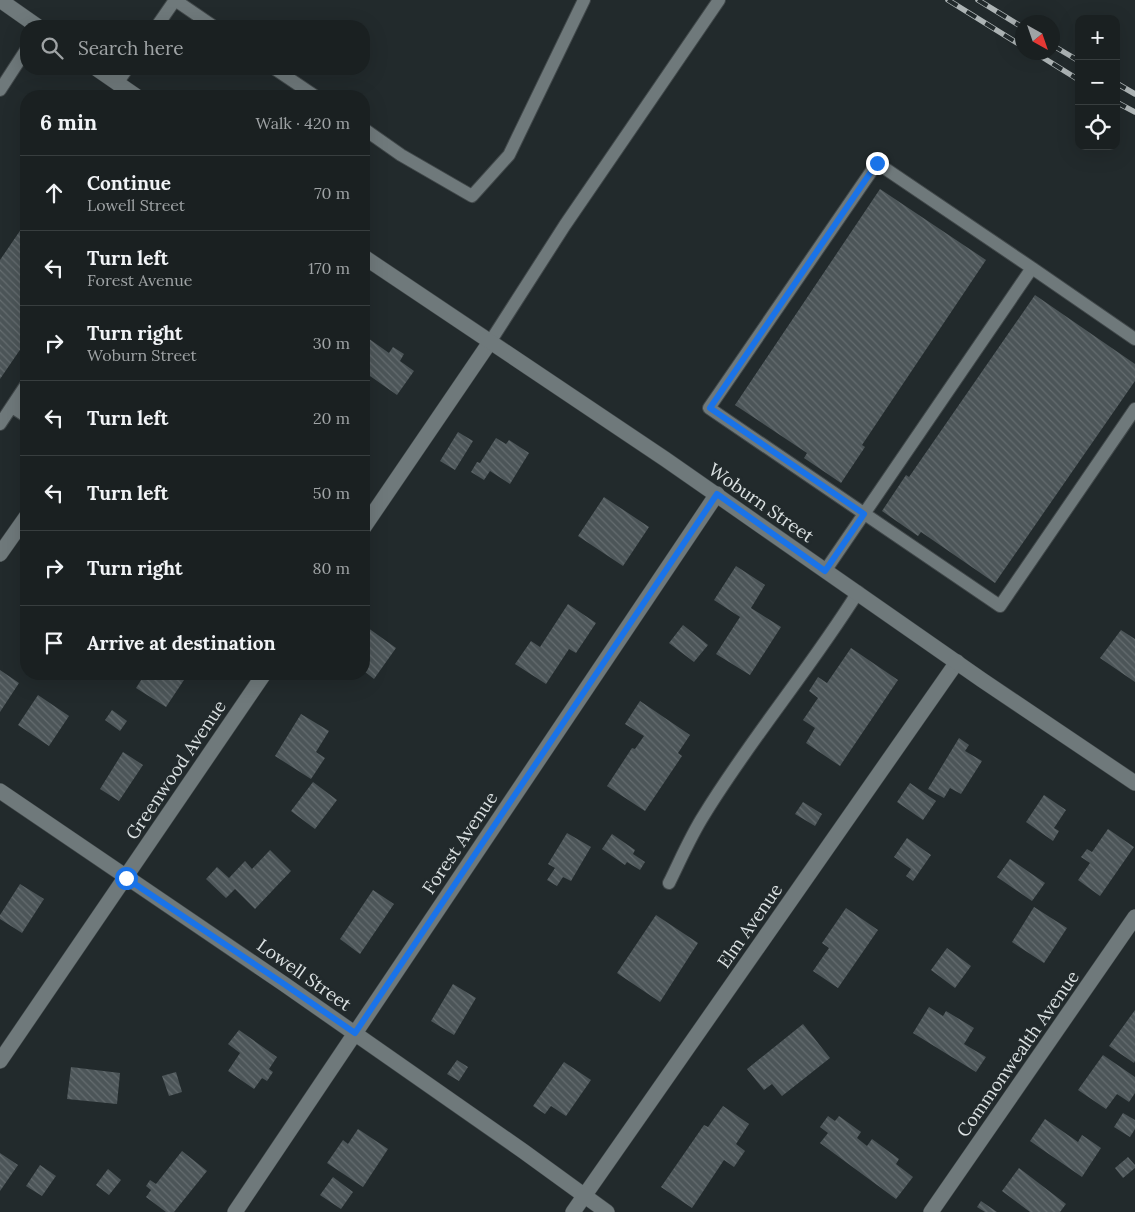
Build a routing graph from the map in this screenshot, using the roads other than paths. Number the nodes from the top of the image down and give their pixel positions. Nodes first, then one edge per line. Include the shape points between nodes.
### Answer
1 (0, 0) edge
2 (175, 0) edge
3 (584, 0) edge
4 (719, 0) edge
5 (28, 20) edge
6 (161, 20) edge
7 (204, 20) edge
8 (20, 59) edge
9 (106, 75) edge
10 (123, 75) edge
11 (284, 75) edge
12 (117, 83) junction
13 (0, 90) edge
14 (127, 90) edge
15 (306, 90) edge
16 (370, 133) edge
17 (370, 261) edge
18 (1032, 268) junction
19 (1135, 339) edge
20 (490, 342) junction
21 (20, 395) edge
22 (12, 407) junction
23 (1135, 409) edge
24 (20, 412) edge
25 (0, 424) edge
26 (717, 494) junction
27 (864, 514) junction
28 (370, 518) edge
29 (20, 526) edge
30 (0, 554) edge
31 (825, 571) junction
32 (858, 592) junction
33 (957, 662) junction
34 (260, 680) edge
35 (1135, 783) edge
36 (0, 791) edge
37 (126, 878) junction
38 (669, 883) dead end
39 (1135, 917) edge
40 (355, 1033) junction
41 (0, 1061) edge
42 (585, 1195) junction
43 (235, 1212) edge
44 (573, 1212) edge
45 (607, 1212) edge
46 (932, 1212) edge

1 - 5 street
2 - 6 lane
2 - 7 lane
3 - 16 lane via 509,155 472,196
4 - 20 lane via 565,225
8 - 13 lane
9 - 12 street
10 - 12 lane
11 - 15 lane
12 - 14 street
17 - 20 street, Woburn Street
18 - 19 lane
18 - 27 lane
18 - 27 lane via 877,163 710,408
20 - 26 street, Woburn Street
20 - 28 street
21 - 22 lane
22 - 24 lane
22 - 25 lane
23 - 27 lane via 1000,606
26 - 31 street, Woburn Street
26 - 40 street, Forest Avenue
27 - 31 lane
29 - 30 street
31 - 32 street, Woburn Street
32 - 33 street, Woburn Street
32 - 38 lane via 703,816
33 - 35 street, Woburn Street
33 - 42 street, Elm Avenue
34 - 37 street, Greenwood Avenue
36 - 37 street, Lowell Street
37 - 40 street, Lowell Street
37 - 41 street, Greenwood Avenue
39 - 46 street, Commonwealth Avenue
40 - 42 street, Lowell Street
40 - 43 street, Forest Avenue
42 - 44 street, Elm Avenue
42 - 45 street, Lowell Street

